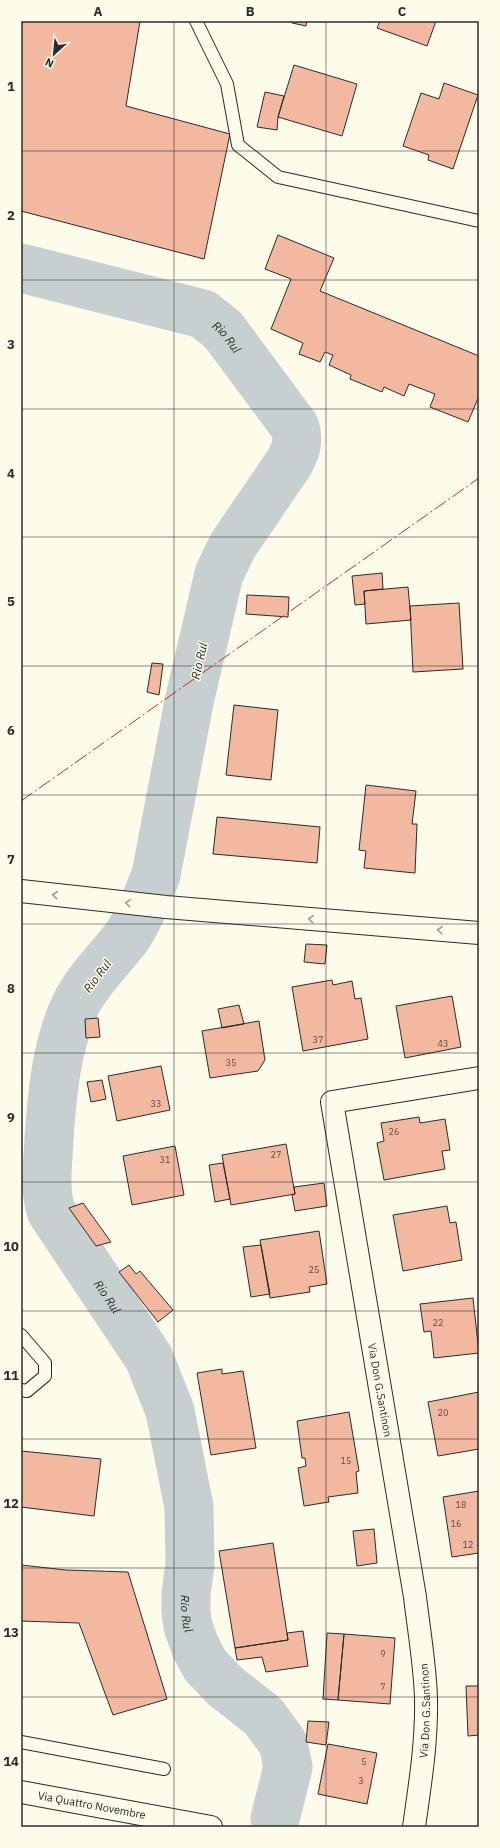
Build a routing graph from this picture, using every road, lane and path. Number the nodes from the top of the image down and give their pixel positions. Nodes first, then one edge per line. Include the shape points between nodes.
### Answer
1 (196, 21) edge
2 (479, 221) edge
3 (21, 891) edge
4 (479, 933) edge
5 (479, 1078) edge
6 (21, 1335) edge
7 (21, 1390) edge
8 (21, 1742) edge
9 (164, 1769) dead end
10 (21, 1792) edge
11 (211, 1827) edge
12 (414, 1827) edge

1 - 2 lane via 227,84 238,146 278,177
4 -> 3 street via 166,907
5 - 12 street, Via Don G.Santinon via 332,1102 420,1634 426,1698 424,1755
6 - 7 lane via 45,1363 45,1376 27,1391
8 - 9 lane
10 - 11 street, Via Quattro Novembre

